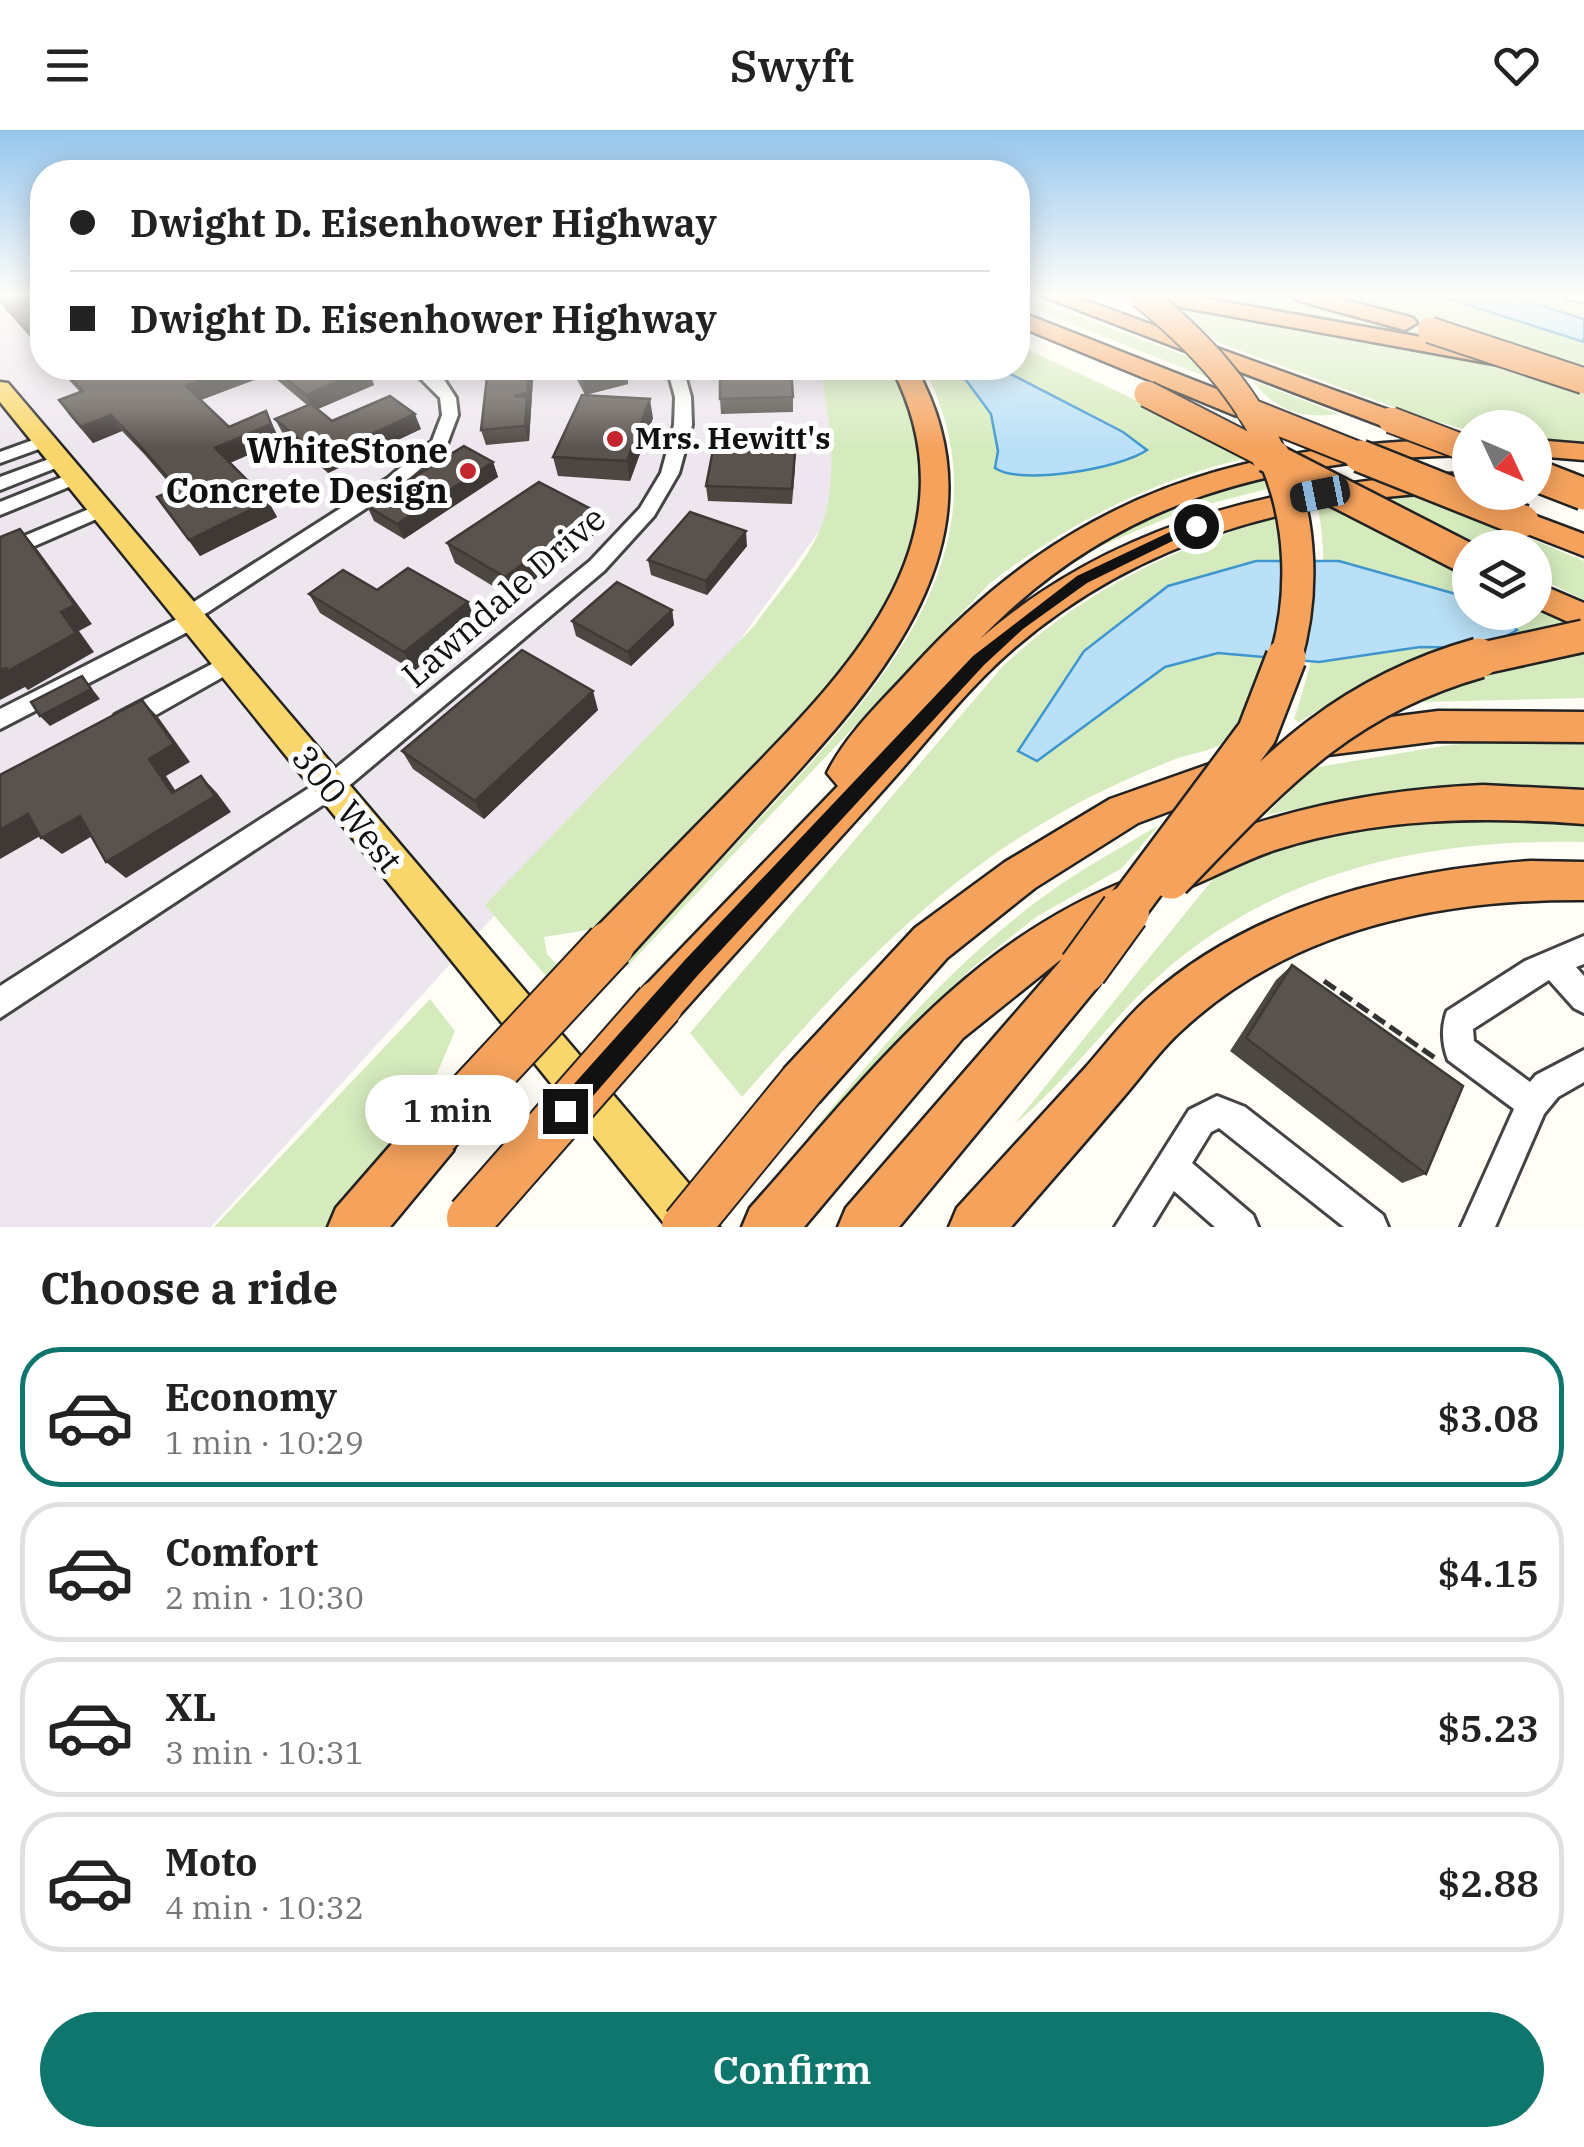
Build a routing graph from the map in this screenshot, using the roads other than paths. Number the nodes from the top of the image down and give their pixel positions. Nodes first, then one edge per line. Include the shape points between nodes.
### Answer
1 (1041, 346) edge
2 (1088, 346) edge
3 (1191, 346) edge
4 (1202, 346) edge
5 (1426, 346) edge
6 (1479, 346) edge
7 (1584, 372) edge
8 (434, 380) edge
9 (678, 380) edge
10 (910, 380) edge
11 (1584, 381) edge
12 (0, 388) edge
13 (1452, 442) edge
14 (1452, 449) edge
15 (1552, 449) edge
16 (1584, 452) edge
17 (0, 458) edge
18 (60, 460) junction
19 (1552, 481) edge
20 (1452, 483) edge
21 (0, 484) edge
22 (1552, 486) edge
23 (1584, 491) edge
24 (0, 509) edge
25 (101, 510) junction
26 (1584, 546) edge
27 (1452, 551) edge
28 (0, 554) edge
29 (1552, 601) edge
30 (1584, 617) edge
31 (190, 618) junction
32 (1584, 636) edge
33 (229, 663) junction
34 (0, 720) edge
35 (1584, 727) edge
36 (105, 732) edge
37 (329, 788) junction
38 (1584, 808) edge
39 (1584, 881) edge
40 (1584, 950) edge
41 (1553, 963) junction
42 (1082, 970) junction
43 (675, 986) junction
44 (1584, 998) edge
45 (0, 1003) edge
46 (1584, 1065) edge
47 (1533, 1103) junction
48 (1170, 1165) junction
49 (467, 1223) edge
50 (355, 1227) edge
51 (686, 1227) edge
52 (696, 1227) edge
53 (770, 1227) edge
54 (865, 1227) edge
55 (976, 1227) edge
56 (1132, 1227) edge
57 (1241, 1227) edge
58 (1371, 1227) edge
59 (1478, 1227) edge

1 - 27 highway, bridge
2 - 26 highway, bridge
3 - 13 highway, bridge
4 - 42 highway, bridge via 1227,372 1271,442 1298,529 1301,580 1292,634 1272,703 1238,763
5 - 7 highway
6 - 11 highway, bridge
8 - 31 street via 450,415 440,443 425,459
9 - 37 street, Lawndale Drive via 679,448 647,512 597,566
10 - 50 highway, bridge via 936,456 933,510 920,567 890,633 836,705
12 - 18 main road, 300 West
14 - 43 highway via 1361,450 1248,470 1146,504 1063,550 985,614 890,718
15 - 16 highway
17 - 18 street
18 - 21 street
18 - 24 street
18 - 25 main road, 300 West
19 - 23 highway, bridge
20 - 43 highway via 1350,490 1243,511 1148,544 1072,586 978,660
22 - 23 highway
25 - 28 street
25 - 31 main road, 300 West
29 - 30 highway
31 - 33 main road, 300 West
31 - 34 street
32 - 42 highway, bridge via 1444,669 1340,720 1270,775
33 - 36 street
33 - 37 main road, 300 West
35 - 51 highway, bridge via 1438,726 1320,739 1124,811 1020,875 931,943
37 - 45 street, Lawndale Drive
37 - 52 main road, 300 West
38 - 53 highway, bridge via 1540,802 1420,806 1303,824 1218,852 1035,948 947,1022
39 - 55 highway via 1474,882 1406,897 1328,918 1243,958 1171,1008
40 - 41 street
41 - 44 street
41 - 47 street via 1458,1022 1455,1032 1459,1049
42 - 54 highway
43 - 49 highway, bridge
46 - 47 street via 1546,1086
47 - 59 street
48 - 56 street
48 - 57 street
48 - 58 street via 1200,1121 1217,1112 1234,1118

